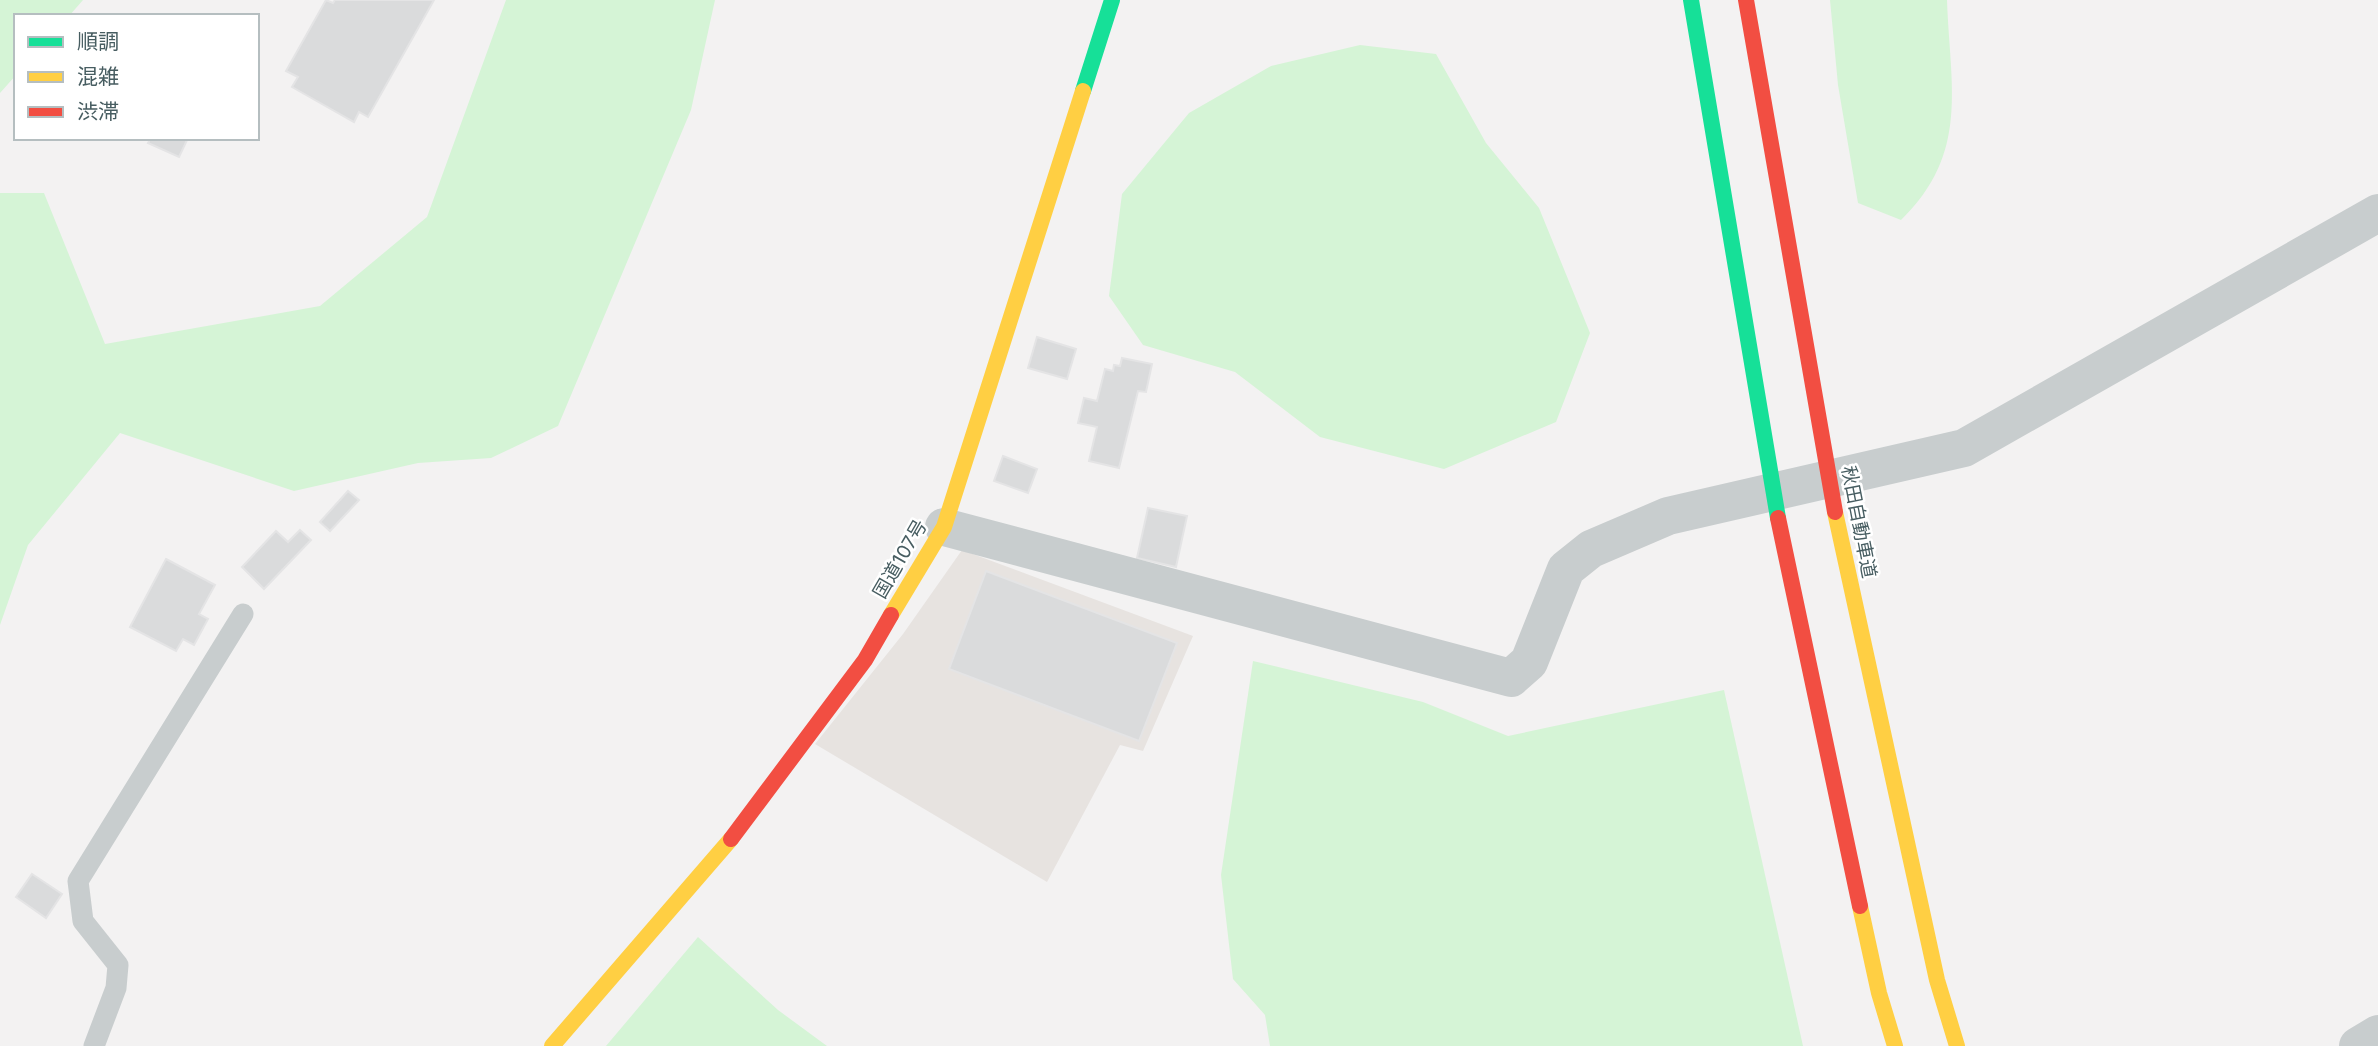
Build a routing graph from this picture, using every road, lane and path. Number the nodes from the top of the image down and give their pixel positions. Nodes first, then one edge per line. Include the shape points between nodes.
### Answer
1 (1112, 0) edge
2 (1691, 0) edge
3 (1746, 0) edge
4 (2378, 213) edge
5 (944, 527) junction
6 (243, 614) dead end
7 (2378, 1034) edge
8 (94, 1046) edge
9 (552, 1046) edge
10 (1895, 1046) edge
11 (1957, 1046) edge
12 (2358, 1046) edge

1 - 5 highway, 国道107号
2 - 10 highway via 1784,554 1879,993
3 - 11 highway, 秋田自動車道 via 1840,544 1937,979
4 - 5 street via 1964,448 1668,516 1591,549 1566,569 1529,662 1511,678
5 - 9 highway, 国道107号 via 865,660 729,842
6 - 8 lane via 78,881 83,921 118,965 116,988
7 - 12 street

